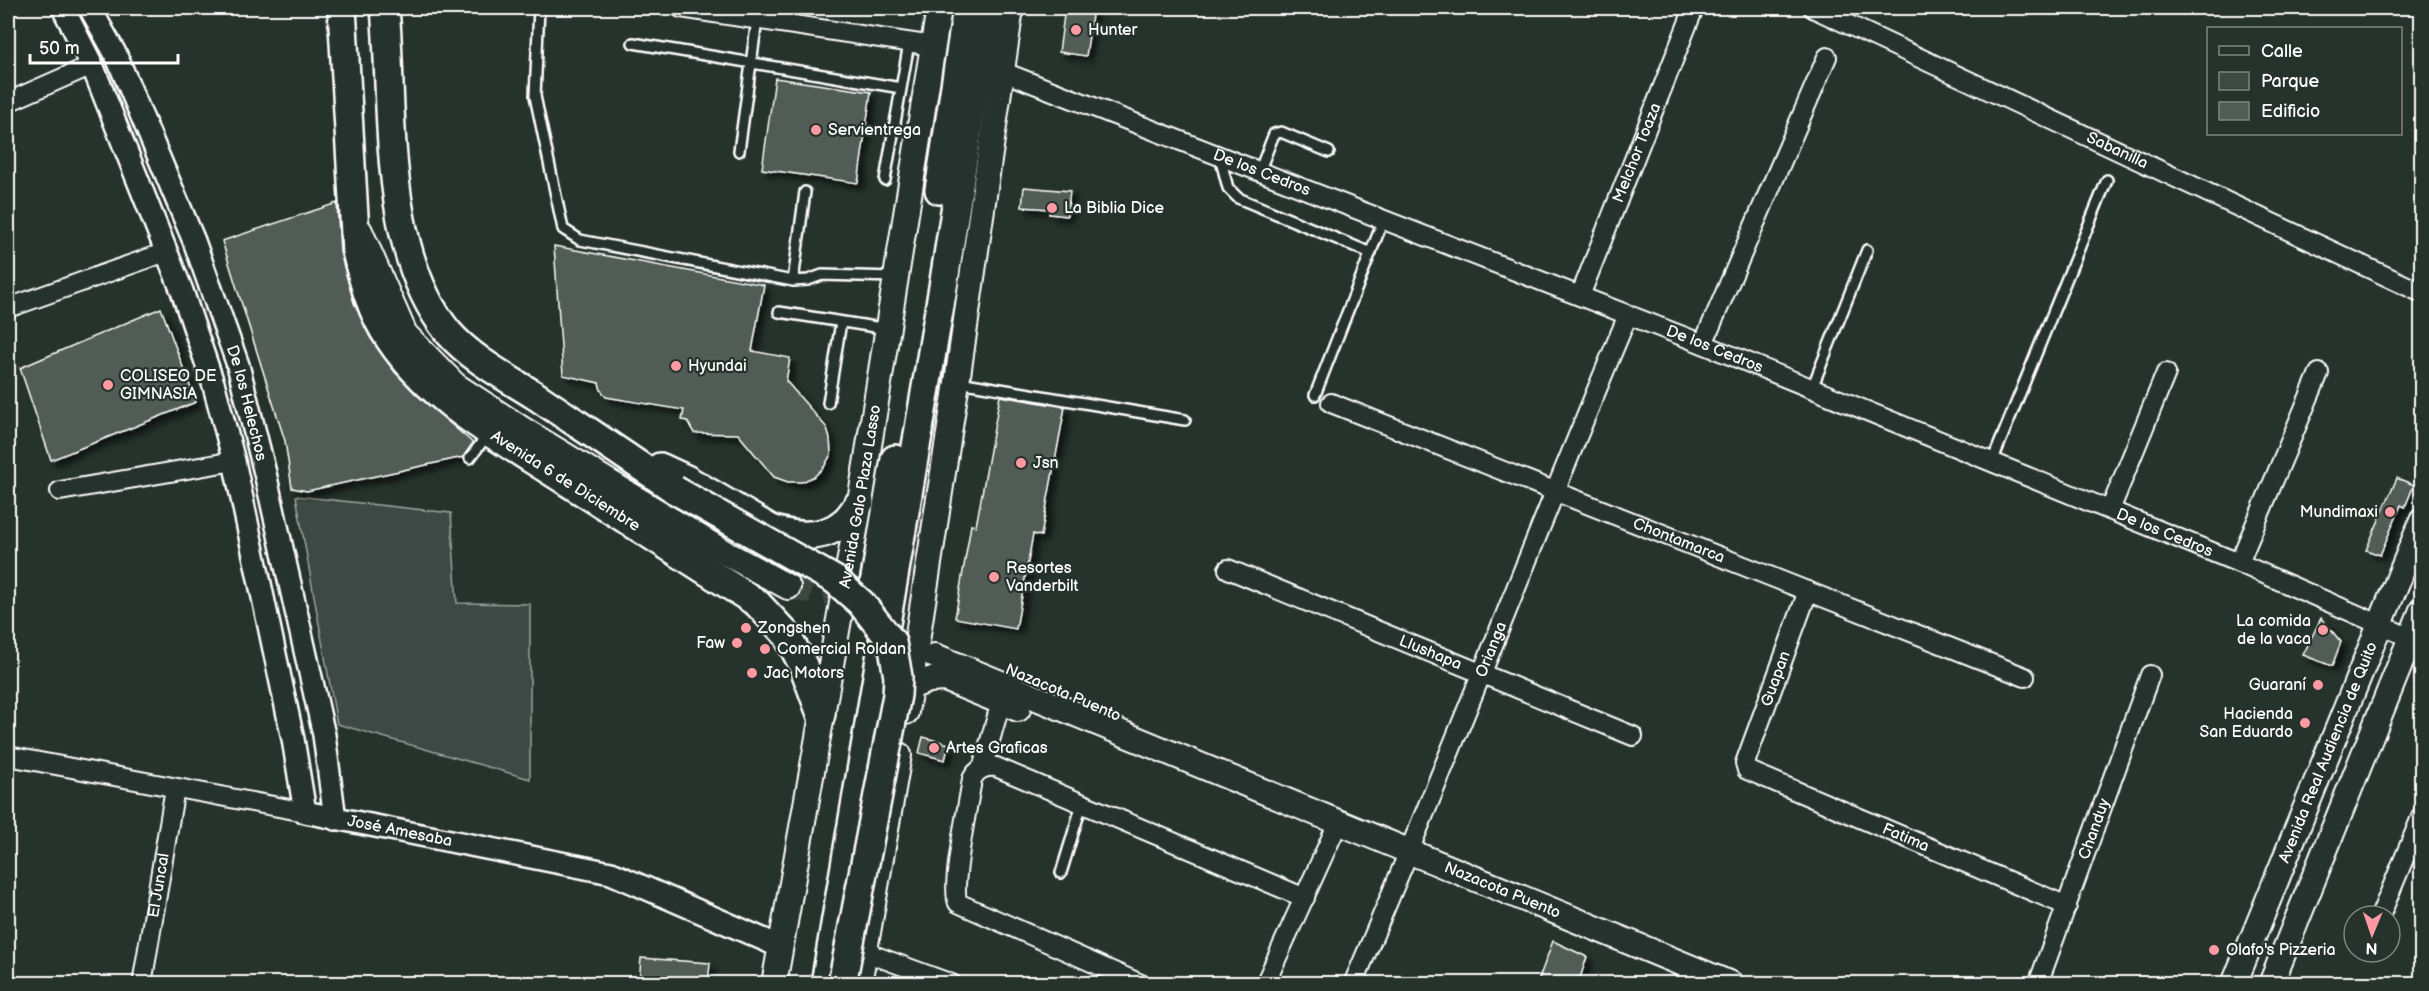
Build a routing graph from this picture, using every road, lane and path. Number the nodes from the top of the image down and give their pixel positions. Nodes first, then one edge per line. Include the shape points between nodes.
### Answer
1 (63, 8) edge
2 (90, 8) edge
3 (342, 8) edge
4 (385, 8) edge
5 (540, 8) edge
6 (681, 8) edge
7 (939, 8) edge
8 (967, 8) edge
9 (987, 8) edge
10 (1011, 8) edge
11 (1694, 8) edge
12 (1813, 8) edge
13 (757, 20) junction
14 (633, 43) dead end
15 (921, 44) junction
16 (1827, 57) dead end
17 (751, 63) junction
18 (92, 65) junction
19 (1001, 71) junction
20 (901, 88) junction
21 (8, 102) edge
22 (739, 151) dead end
23 (1329, 152) dead end
24 (1220, 157) junction
25 (1259, 172) junction
26 (885, 180) dead end
27 (2107, 180) dead end
28 (805, 192) dead end
29 (353, 215) junction
30 (979, 221) junction
31 (1383, 221) junction
32 (1867, 250) dead end
33 (166, 252) junction
34 (1371, 253) junction
35 (896, 277) junction
36 (792, 281) junction
37 (2421, 293) edge
38 (1580, 296) junction
39 (8, 308) edge
40 (779, 312) dead end
41 (1628, 315) junction
42 (841, 322) junction
43 (888, 330) junction
44 (1703, 344) junction
45 (2166, 372) dead end
46 (2319, 373) dead end
47 (957, 382) junction
48 (1812, 388) junction
49 (1323, 399) joint
50 (828, 403) dead end
51 (1185, 420) dead end
52 (489, 432) junction
53 (603, 441) junction
54 (470, 458) dead end
55 (234, 461) junction
56 (1992, 462) junction
57 (929, 482) tunnel mouth
58 (60, 491) dead end
59 (1554, 491) junction
60 (860, 502) junction
61 (2110, 510) junction
62 (2421, 521) edge
63 (2239, 562) junction
64 (1228, 569) dead end
65 (788, 586) tunnel mouth
66 (1808, 591) junction
67 (2421, 610) edge
68 (922, 617) junction
69 (2379, 624) junction
70 (2416, 641) edge
71 (935, 656) dead end
72 (1481, 672) junction
73 (2150, 675) dead end
74 (2025, 677) dead end
75 (910, 687) junction
76 (1001, 702) junction
77 (821, 714) junction
78 (324, 735) junction
79 (1633, 736) dead end
80 (293, 739) junction
81 (8, 756) edge
82 (1746, 767) joint
83 (982, 769) junction
84 (176, 788) junction
85 (1274, 798) junction
86 (1082, 804) junction
87 (305, 812) junction
88 (2421, 815) edge
89 (335, 819) junction
90 (1338, 824) junction
91 (1410, 851) junction
92 (1061, 873) dead end
93 (1305, 898) junction
94 (2385, 904) edge
95 (2067, 906) junction
96 (781, 947) junction
97 (866, 952) junction
98 (142, 984) edge
99 (774, 984) edge
100 (807, 984) edge
101 (825, 984) edge
102 (842, 984) edge
103 (859, 984) edge
104 (952, 984) edge
105 (1141, 984) edge
106 (1265, 984) edge
107 (1353, 984) edge
108 (1731, 984) edge
109 (2038, 984) edge
110 (2234, 984) edge
111 (2271, 984) edge

1 - 18 street, De los Helechos
2 - 78 street, De los Helechos via 116,55 194,241 238,365
3 - 29 main road, Avenida 6 de Diciembre
4 - 53 main road via 394,171 404,237 431,304 450,333 480,360
5 - 36 lane via 535,96 563,229 580,240
6 - 13 street
7 - 15 main road, Avenida Galo Plaza Lasso
8 - 100 main road, Avenida Galo Plaza Lasso via 933,236
9 - 101 main road
10 - 19 main road
11 - 38 street, Melchor Toaza
12 - 37 street, Sabanilla
13 - 15 street
13 - 17 lane
14 - 17 lane
15 - 20 lane
15 - 35 main road, Avenida Galo Plaza Lasso
16 - 44 street
17 - 20 lane
17 - 22 lane
18 - 21 street
18 - 33 street, De los Helechos
19 - 24 street, De los Cedros
19 - 30 main road
20 - 26 lane
23 - 25 lane via 1281,132 1274,134
24 - 25 street, De los Cedros
24 - 34 lane via 1228,188 1238,198
25 - 31 street, De los Cedros
27 - 56 lane
28 - 36 lane
29 - 52 main road, Avenida 6 de Diciembre via 356,251 374,314 414,369 441,396
29 - 65 main road, Avenida 6 de Diciembre via 405,334 455,385 672,520
30 - 47 main road
30 - 57 main road
31 - 34 lane
31 - 38 street, De los Cedros
32 - 48 lane
33 - 39 street
33 - 55 street, De los Helechos via 214,386
34 - 49 lane
35 - 36 lane via 822,275
35 - 43 main road, Avenida Galo Plaza Lasso
38 - 41 street, De los Cedros
40 - 42 lane
41 - 44 street, De los Cedros
41 - 59 street, Orianga
42 - 43 lane
42 - 50 lane
43 - 60 main road, Avenida Galo Plaza Lasso
44 - 48 street, De los Cedros
45 - 61 street
46 - 63 street
47 - 51 lane
47 - 68 main road
48 - 56 street, De los Cedros
49 - 59 street, Chontamarca
52 - 54 lane
52 - 77 main road, Avenida 6 de Diciembre via 757,603 787,635
53 - 60 main road via 686,479 771,529 787,534 815,535 828,531 845,521
53 - 102 main road, bridge via 675,489 835,580 861,603 891,642 898,676 897,695
55 - 58 street
55 - 80 street, De los Helechos
56 - 61 street, De los Cedros
59 - 66 street, Chontamarca
59 - 72 street, Orianga
60 - 77 main road, Avenida Galo Plaza Lasso
61 - 63 street, De los Cedros
62 - 69 main road, Avenida Real Audiencia de Quito
63 - 69 street, De los Cedros
64 - 72 street, Llushapa
66 - 74 street, Chontamarca
66 - 82 street, Guapan
67 - 70 main road, Avenida Real Audiencia de Quito
68 - 75 main road
68 - 85 main road, Nazacota Puento via 934,638 1241,771
69 - 70 street, De los Cedros
69 - 110 main road, Avenida Real Audiencia de Quito
70 - 111 main road, Avenida Real Audiencia de Quito
71 - 85 main road, Nazacota Puento
72 - 79 street, Llushapa
72 - 91 street, Orianga
73 - 95 street, Chanduy
75 - 76 main road via 945,679
75 - 97 main road
76 - 83 street
76 - 85 main road via 1231,794
77 - 96 main road, Avenida Galo Plaza Lasso
78 - 80 street
78 - 89 street, De los Helechos
80 - 87 street, De los Helechos
81 - 84 street, José Amesaba
82 - 95 street, Fatima
83 - 86 street via 996,768
83 - 105 street via 972,780 955,890 958,903
84 - 87 street, José Amesaba
84 - 98 street, El Juncal
85 - 90 main road, Nazacota Puento
86 - 92 lane
86 - 93 street
87 - 89 street, José Amesaba
88 - 94 street
89 - 96 street, José Amesaba via 611,873
90 - 91 main road, Nazacota Puento
90 - 93 street
91 - 107 street, Orianga
91 - 108 main road, Nazacota Puento
93 - 106 street
95 - 109 street, Chanduy
96 - 99 main road, Avenida Galo Plaza Lasso
97 - 103 main road
97 - 104 street

